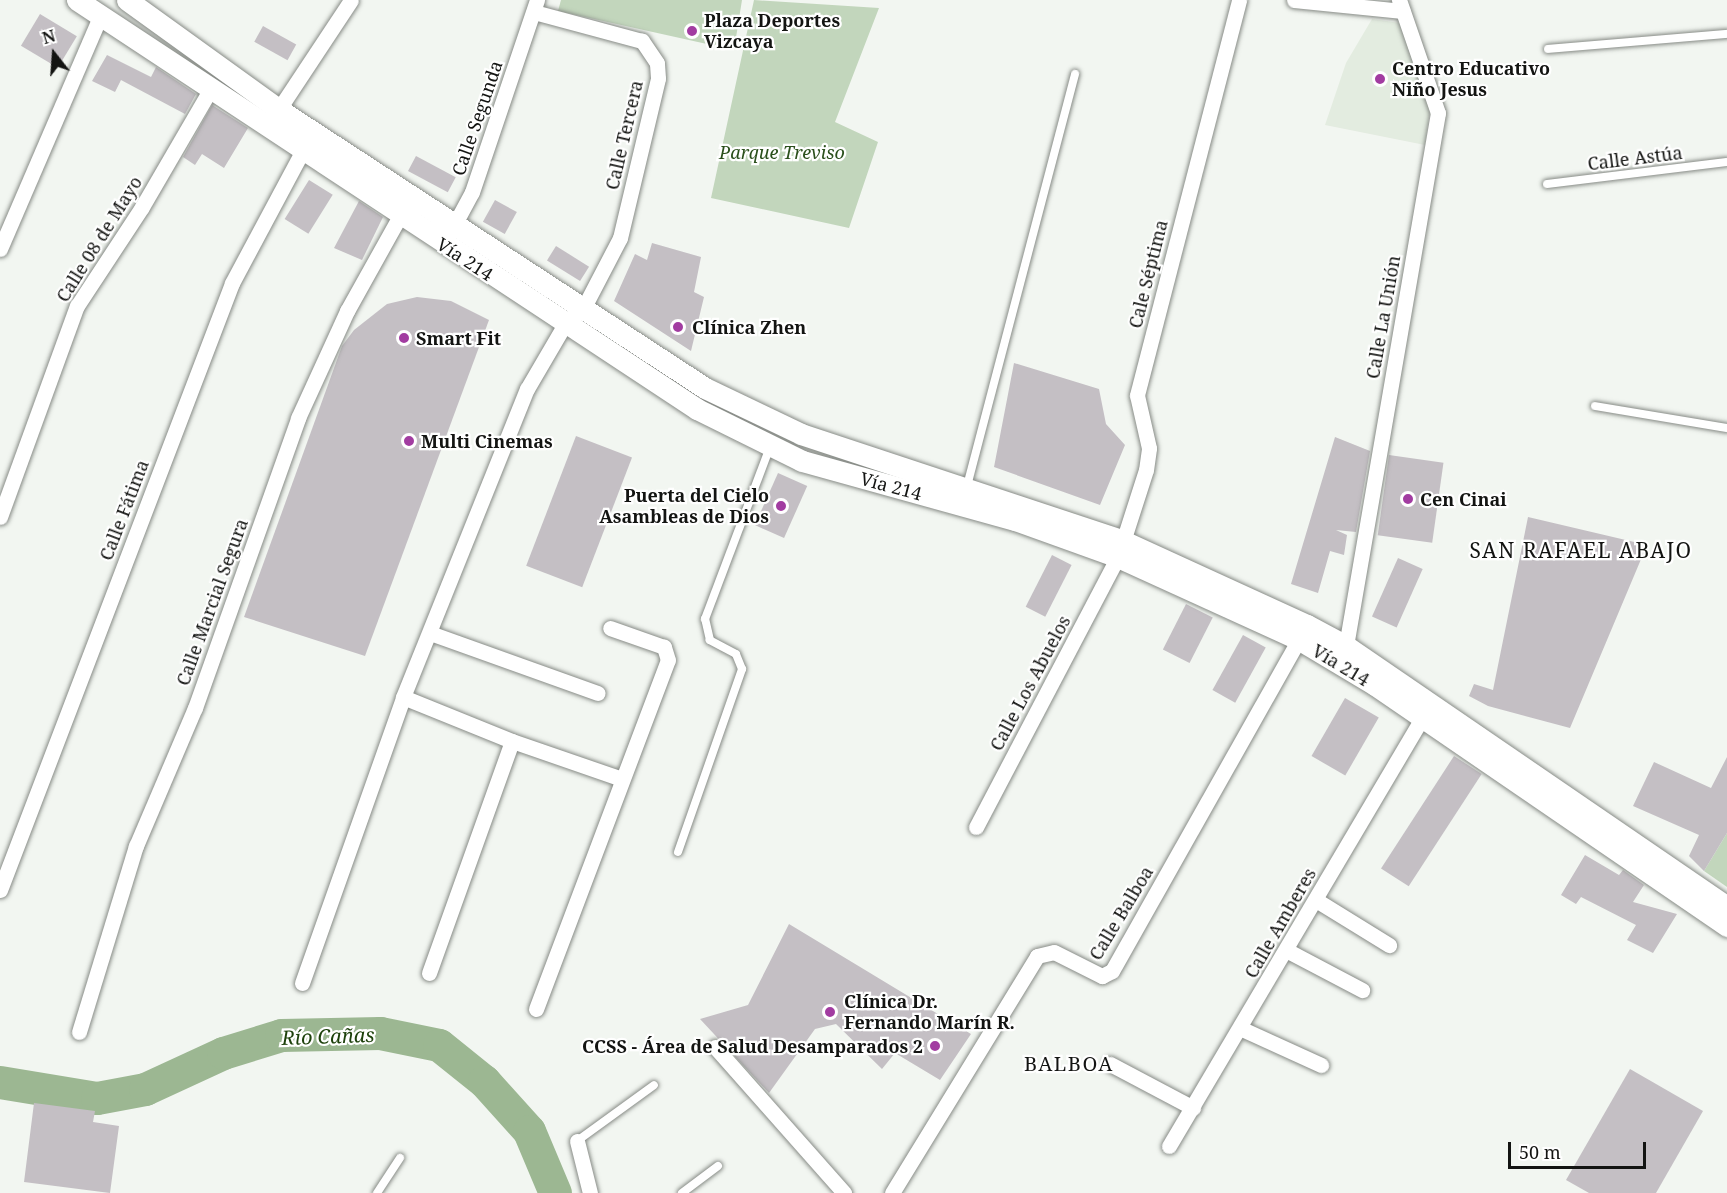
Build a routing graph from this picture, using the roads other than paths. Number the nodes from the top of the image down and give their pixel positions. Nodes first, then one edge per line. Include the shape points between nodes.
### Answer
1 (78, 0) edge
2 (127, 0) edge
3 (351, 0) edge
4 (1239, 0) edge
5 (1294, 0) edge
6 (536, 6) edge
7 (1401, 6) edge
8 (101, 15) junction
9 (1727, 34) edge
10 (1548, 50) dead end
11 (1075, 74) dead end
12 (210, 90) junction
13 (278, 110) junction
14 (268, 129) junction
15 (302, 152) junction
16 (1727, 162) edge
17 (1547, 184) dead end
18 (406, 207) junction
19 (455, 224) junction
20 (443, 244) junction
21 (0, 249) edge
22 (584, 309) junction
23 (565, 324) junction
24 (1595, 406) dead end
25 (1727, 428) edge
26 (770, 445) junction
27 (967, 488) junction
28 (0, 517) edge
29 (1119, 549) junction
30 (610, 628) dead end
31 (1303, 632) junction
32 (430, 633) junction
33 (1347, 646) junction
34 (598, 693) dead end
35 (403, 697) junction
36 (1422, 718) junction
37 (512, 741) junction
38 (622, 780) junction
39 (976, 827) dead end
40 (678, 852) dead end
41 (0, 890) edge
42 (1316, 900) junction
43 (1727, 907) edge
44 (1727, 926) edge
45 (1389, 945) dead end
46 (1288, 951) junction
47 (429, 974) dead end
48 (302, 983) dead end
49 (1362, 990) dead end
50 (536, 1009) dead end
51 (1242, 1029) junction
52 (79, 1032) dead end
53 (715, 1047) dead end
54 (1110, 1064) dead end
55 (1321, 1065) dead end
56 (654, 1086) dead end
57 (1193, 1108) junction
58 (577, 1141) joint
59 (1169, 1146) dead end
60 (400, 1158) dead end
61 (718, 1166) dead end
62 (376, 1193) edge
63 (590, 1193) edge
64 (682, 1193) edge
65 (844, 1193) edge
66 (892, 1193) edge

1 - 8 main road, Vía 214
2 - 13 main road, Vía 214
3 - 13 street
4 - 29 street, Cale Séptima via 1137,395 1149,448 1146,470
5 - 7 street
6 - 19 street, Calle Segunda via 472,192
6 - 22 street, Calle Tercera via 642,42 657,63 658,78 620,238
7 - 33 street, Calle La Unión via 1438,112
8 - 12 main road, Vía 214
8 - 21 street
9 - 10 lane
11 - 27 lane
12 - 14 main road, Vía 214
12 - 28 street, Calle 08 de Mayo via 142,207 77,306
13 - 14 street
13 - 18 main road, Vía 214
14 - 15 main road, Vía 214
15 - 18 main road, Vía 214
15 - 41 street, Calle Fátima via 232,283
16 - 17 lane, Calle Astúa
18 - 19 main road, Vía 214
18 - 20 main road, Vía 214
18 - 52 street, Calle Marcial Segura via 347,311 298,418 195,708 136,846
19 - 20 street, Calle Segunda
19 - 22 main road, Vía 214
20 - 23 main road, Vía 214
22 - 23 street
22 - 27 main road, Vía 214 via 705,388 801,434
23 - 26 main road, Vía 214 via 697,409
23 - 32 street via 527,389
24 - 25 lane
26 - 29 main road, Vía 214 via 802,461
26 - 40 lane via 705,619 710,640 736,654 742,669
27 - 29 main road, Vía 214
29 - 31 main road, Vía 214
29 - 39 street, Calle Los Abuelos
30 - 38 street via 664,647 669,653
31 - 33 main road, Vía 214
31 - 36 main road, Vía 214
31 - 66 street, Calle Balboa via 1112,971 1102,976 1054,952 1037,956
32 - 34 street
32 - 35 street
33 - 43 main road, Vía 214
35 - 37 street
35 - 48 street
36 - 42 street, Calle Amberes
36 - 44 main road, Vía 214
37 - 38 street
37 - 47 street
38 - 50 street
42 - 45 street
42 - 46 street, Calle Amberes
46 - 49 street
46 - 51 street, Calle Amberes
51 - 55 street
51 - 57 street, Calle Amberes
53 - 65 street
54 - 57 street
56 - 58 lane
57 - 59 street, Calle Amberes
58 - 63 street
60 - 62 lane
61 - 64 lane

